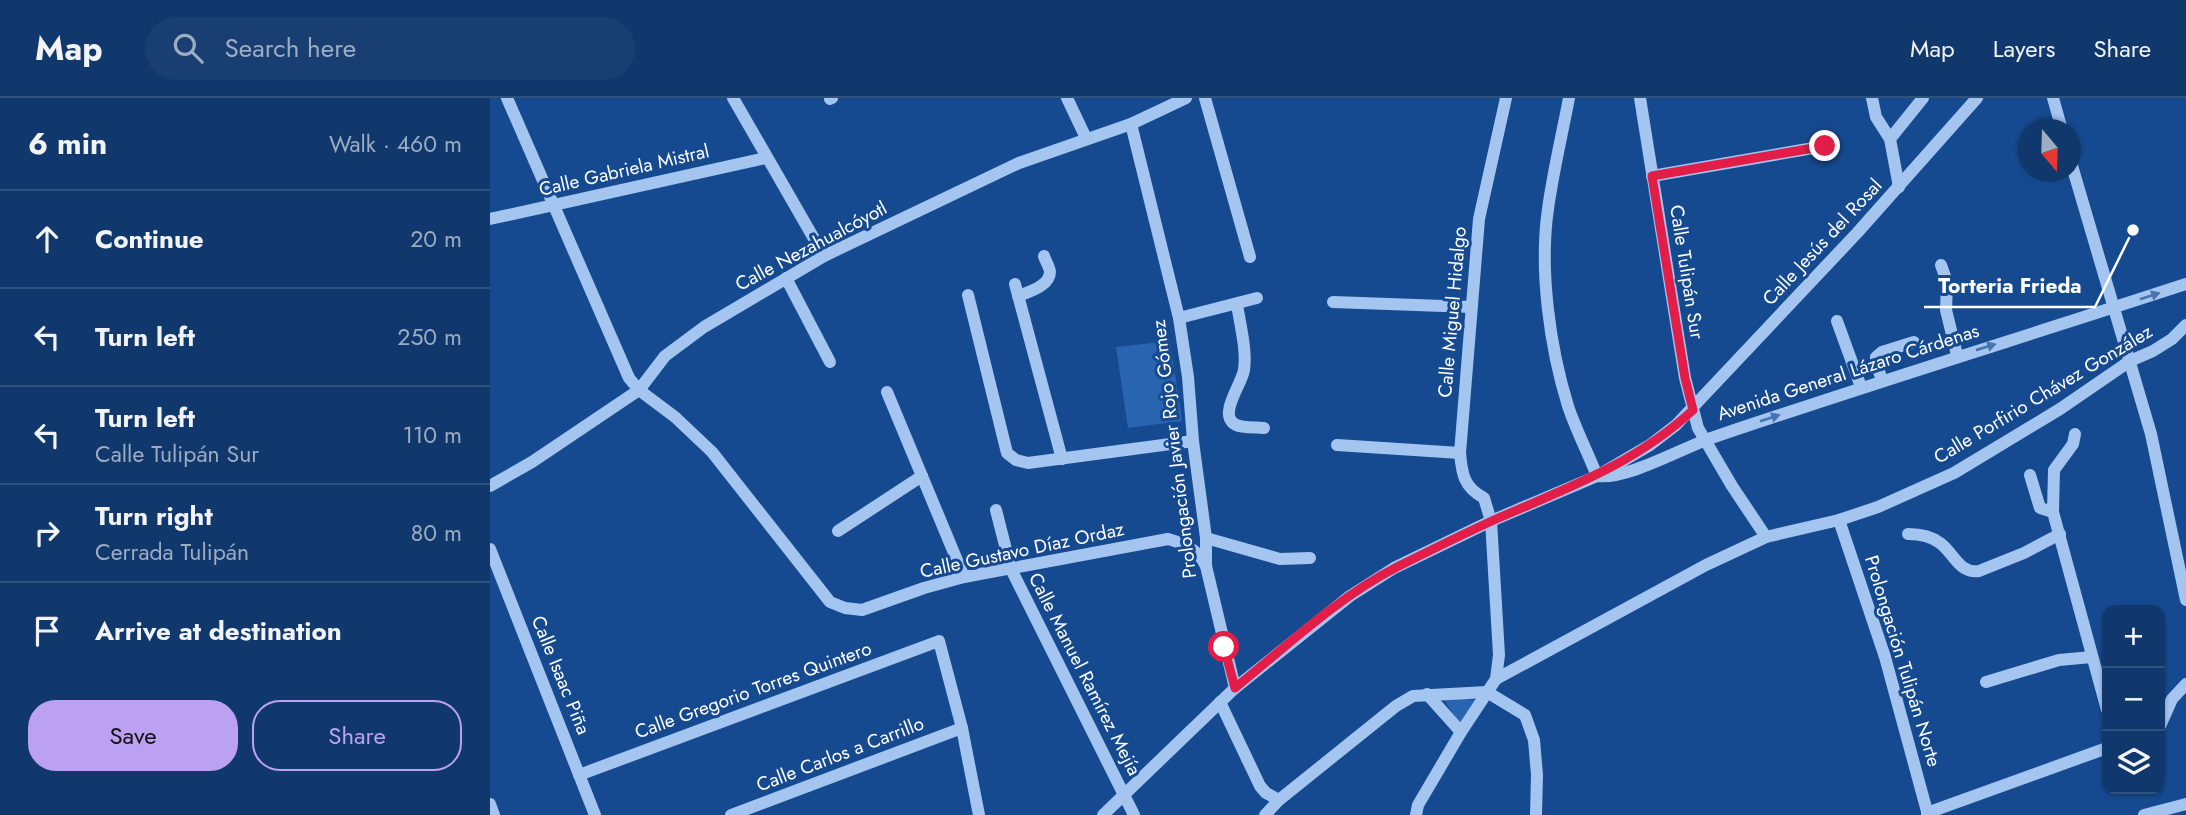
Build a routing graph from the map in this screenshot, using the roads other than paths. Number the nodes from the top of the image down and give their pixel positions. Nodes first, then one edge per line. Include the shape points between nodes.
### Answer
1 (506, 98) edge
2 (733, 98) edge
3 (1067, 98) edge
4 (1186, 98) edge
5 (1205, 98) edge
6 (1506, 98) edge
7 (1569, 98) edge
8 (1640, 98) edge
9 (1872, 98) edge
10 (1923, 98) edge
11 (1977, 98) edge
12 (2053, 98) edge
13 (2059, 119) edge
14 (1131, 124) junction
15 (1086, 138) junction
16 (1890, 139) junction
17 (1825, 146) dead end
18 (766, 158) junction
19 (1652, 176) junction
20 (2077, 182) edge
21 (1899, 187) junction
22 (553, 205) junction
23 (490, 219) edge
24 (824, 256) junction
25 (1044, 256) dead end
26 (1250, 257) dead end
27 (1941, 265) dead end
28 (786, 278) junction
29 (2186, 284) edge
30 (968, 295) dead end
31 (1258, 298) dead end
32 (1334, 302) dead end
33 (1237, 304) junction
34 (1471, 307) junction
35 (2113, 307) junction
36 (1179, 318) junction
37 (1837, 321) dead end
38 (2186, 325) edge
39 (1914, 341) dead end
40 (1957, 355) junction
41 (2130, 361) junction
42 (830, 362) dead end
43 (1882, 380) junction
44 (1861, 387) junction
45 (639, 390) junction
46 (887, 392) dead end
47 (1693, 410) junction
48 (1264, 428) dead end
49 (2075, 434) dead end
50 (1705, 440) junction
51 (1193, 441) junction
52 (1337, 445) dead end
53 (1460, 453) junction
54 (1062, 459) junction
55 (2030, 475) dead end
56 (922, 476) junction
57 (1597, 476) junction
58 (490, 486) edge
59 (996, 510) dead end
60 (2053, 512) junction
61 (1839, 520) junction
62 (1491, 521) junction
63 (838, 531) dead end
64 (1908, 534) dead end
65 (2060, 534) junction
66 (1766, 537) junction
67 (1206, 538) junction
68 (490, 550) edge
69 (1310, 558) dead end
70 (1206, 566) junction
71 (1011, 569) junction
72 (964, 577) junction
73 (2186, 600) edge
74 (2092, 657) junction
75 (1496, 678) junction
76 (1986, 682) dead end
77 (2186, 684) edge
78 (1235, 688) junction
79 (1487, 692) junction
80 (2102, 692) edge
81 (1427, 694) junction
82 (1220, 702) junction
83 (2165, 715) edge
84 (962, 728) junction
85 (1461, 732) junction
86 (2102, 750) edge
87 (579, 775) junction
88 (1124, 795) junction
89 (1279, 800) junction
90 (490, 804) edge
91 (2186, 804) edge
92 (1928, 814) edge
93 (494, 815) edge
94 (595, 815) edge
95 (731, 815) edge
96 (978, 815) edge
97 (1103, 815) edge
98 (1135, 815) edge
99 (1265, 815) edge
100 (1416, 815) edge
101 (1536, 815) edge
102 (2144, 815) edge

1 - 22 street
2 - 18 street
3 - 15 street
4 - 14 street, Calle Nezahualcóyotl
5 - 26 street
6 - 34 street, Calle Miguel Hidalgo via 1479,219
7 - 57 street via 1548,209 1547,291 1568,406
8 - 19 street, Calle Tulipán Sur
9 - 16 street via 1876,117
10 - 16 street
11 - 21 street, Calle Jesús del Rosal
12 - 13 street
14 - 15 street, Calle Nezahualcóyotl
14 - 36 street, Prolongación Javier Rojo Gómez
15 - 24 street, Calle Nezahualcóyotl via 1019,163
16 - 21 street
17 - 19 street
18 - 22 street, Calle Gabriela Mistral
18 - 24 street
19 - 47 street, Calle Tulipán Sur
20 - 35 street
21 - 47 street, Calle Jesús del Rosal
22 - 23 street, Calle Gabriela Mistral
22 - 45 street via 623,366
24 - 28 street, Calle Nezahualcóyotl
25 - 54 street via 1048,280 1038,288 1016,290
27 - 40 street
28 - 42 street
28 - 45 street, Calle Nezahualcóyotl via 665,356
35 -> 29 street, Avenida General Lázaro Cárdenas
30 - 54 street via 1007,453 1028,463
31 - 33 street
32 - 34 street
33 - 36 street
33 - 48 street via 1244,371 1230,406 1230,419 1240,426
34 - 53 street, Calle Miguel Hidalgo
40 -> 35 street, Avenida General Lázaro Cárdenas
35 - 41 street
36 - 51 street, Prolongación Javier Rojo Gómez
37 - 44 street
38 - 41 street, Calle Porfirio Chávez González via 2172,339
39 - 43 street via 1877,357
40 - 43 street, Avenida General Lázaro Cárdenas
41 - 61 street, Calle Porfirio Chávez González via 1954,473
41 - 73 street via 2151,434
43 - 44 street, Avenida General Lázaro Cárdenas
50 -> 44 street, Avenida General Lázaro Cárdenas
45 - 58 street, Calle Nezahualcóyotl
45 - 72 street, Calle Gustavo Díaz Ordaz via 712,452 830,602 862,610
46 - 56 street
47 - 50 street, Calle Tulipán Sur
47 - 57 street, Avenida General Lázaro Cárdenas via 1650,445
49 - 60 street via 2054,470
50 - 57 street, Avenida General Lázaro Cárdenas via 1610,478
50 - 66 street, Calle Tulipán Sur
51 - 54 street
51 - 67 street, Prolongación Javier Rojo Gómez
52 - 53 street
53 - 62 street, Calle Miguel Hidalgo via 1466,485 1484,498
55 - 60 street via 2040,508
56 - 63 street
56 - 72 street
57 - 62 street, Avenida General Lázaro Cárdenas
59 - 71 street, Calle Manuel Ramírez Mejía
60 - 65 street
61 - 66 street, Calle Porfirio Chávez González
61 - 92 street, Prolongación Tulipán Norte via 1885,657
62 - 75 street via 1499,655
62 - 78 street, Avenida General Lázaro Cárdenas via 1394,568 1350,596
64 - 65 street via 1942,544 1971,572
65 - 74 street
66 - 75 street, Calle Porfirio Chávez González
67 - 69 street via 1280,559
67 - 70 street, Prolongación Javier Rojo Gómez
68 - 87 street, Calle Isaac Piña
70 - 71 street, Calle Gustavo Díaz Ordaz via 1187,544 1168,539
70 - 78 street, Prolongación Javier Rojo Gómez
71 - 72 street, Calle Gustavo Díaz Ordaz
71 - 88 street, Calle Manuel Ramírez Mejía
74 - 76 street via 2059,660
74 - 80 street
75 - 79 street
77 - 83 street
78 - 82 street, Avenida General Lázaro Cárdenas
79 - 81 street
79 - 85 street
79 - 101 street via 1525,715 1534,740
81 - 85 street
81 - 89 street via 1396,706
82 - 88 street, Avenida General Lázaro Cárdenas
82 - 89 street via 1260,786
84 - 87 street, Calle Gregorio Torres Quintero via 939,641
84 - 95 street, Calle Carlos a Carrillo
84 - 96 street
85 - 100 street
86 - 92 street
87 - 94 street, Calle Isaac Piña
88 - 97 street, Avenida General Lázaro Cárdenas
88 - 98 street, Calle Manuel Ramírez Mejía
89 - 99 street
90 - 93 street
91 - 102 street

